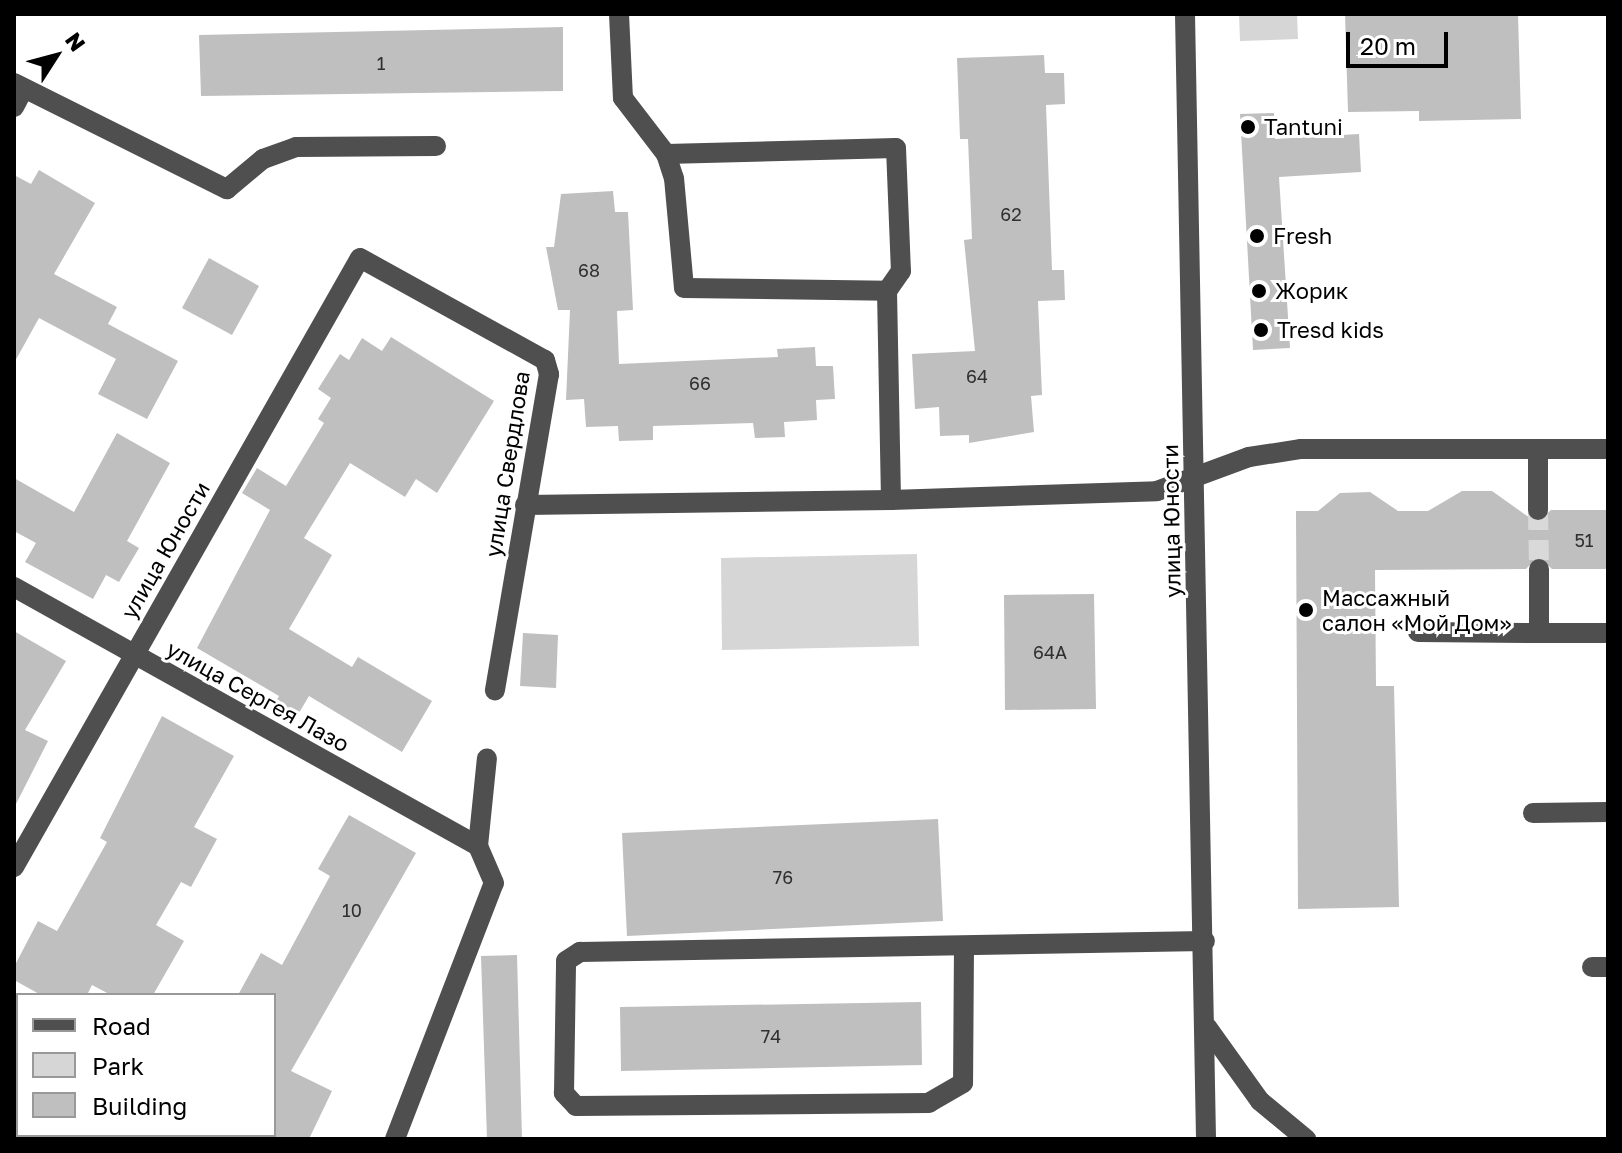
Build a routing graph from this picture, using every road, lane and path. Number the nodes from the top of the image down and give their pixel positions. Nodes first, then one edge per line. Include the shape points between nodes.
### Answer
1 (619, 14) edge
2 (1185, 14) edge
3 (19, 85) edge
4 (14, 107) edge
5 (436, 146) dead end
6 (666, 154) junction
7 (360, 258) joint
8 (887, 291) junction
9 (1538, 449) junction
10 (1608, 449) edge
11 (1194, 476) junction
12 (891, 500) junction
13 (525, 505) junction
14 (1538, 510) tunnel mouth
15 (1539, 569) tunnel mouth
16 (14, 587) edge
17 (1418, 632) dead end
18 (1539, 633) junction
19 (1608, 633) edge
20 (133, 654) junction
21 (495, 690) dead end
22 (487, 758) dead end
23 (1608, 812) edge
24 (1533, 813) dead end
25 (478, 846) junction
26 (14, 867) edge
27 (1205, 941) junction
28 (964, 946) junction
29 (1207, 1027) junction
30 (395, 1139) edge
31 (1206, 1139) edge
32 (1306, 1139) edge

1 - 6 street via 623,98
2 - 11 street, улица Юности
3 - 4 street
3 - 5 street via 227,189 263,159 296,147
6 - 8 street via 684,288
6 - 8 street via 896,148 901,271
7 - 13 street, улица Свердлова via 545,360 549,374
7 - 20 street, улица Юности
8 - 12 street
9 - 10 street
9 - 11 street via 1301,449
9 - 14 street
11 - 12 street via 1157,491 1109,496
11 - 27 street, улица Юности
12 - 13 street
13 - 21 street, улица Свердлова
15 - 18 street
16 - 20 street, улица Сергея Лазо
17 - 18 street
18 - 19 street
20 - 25 street, улица Сергея Лазо
20 - 26 street, улица Юности
22 - 25 street
23 - 24 street
25 - 30 street via 494,883
27 - 28 street
27 - 29 street, улица Юности
28 - 28 street via 580,952 566,961 564,1093 576,1106 929,1103 963,1083
29 - 31 street, улица Юности
29 - 32 street via 1260,1101

